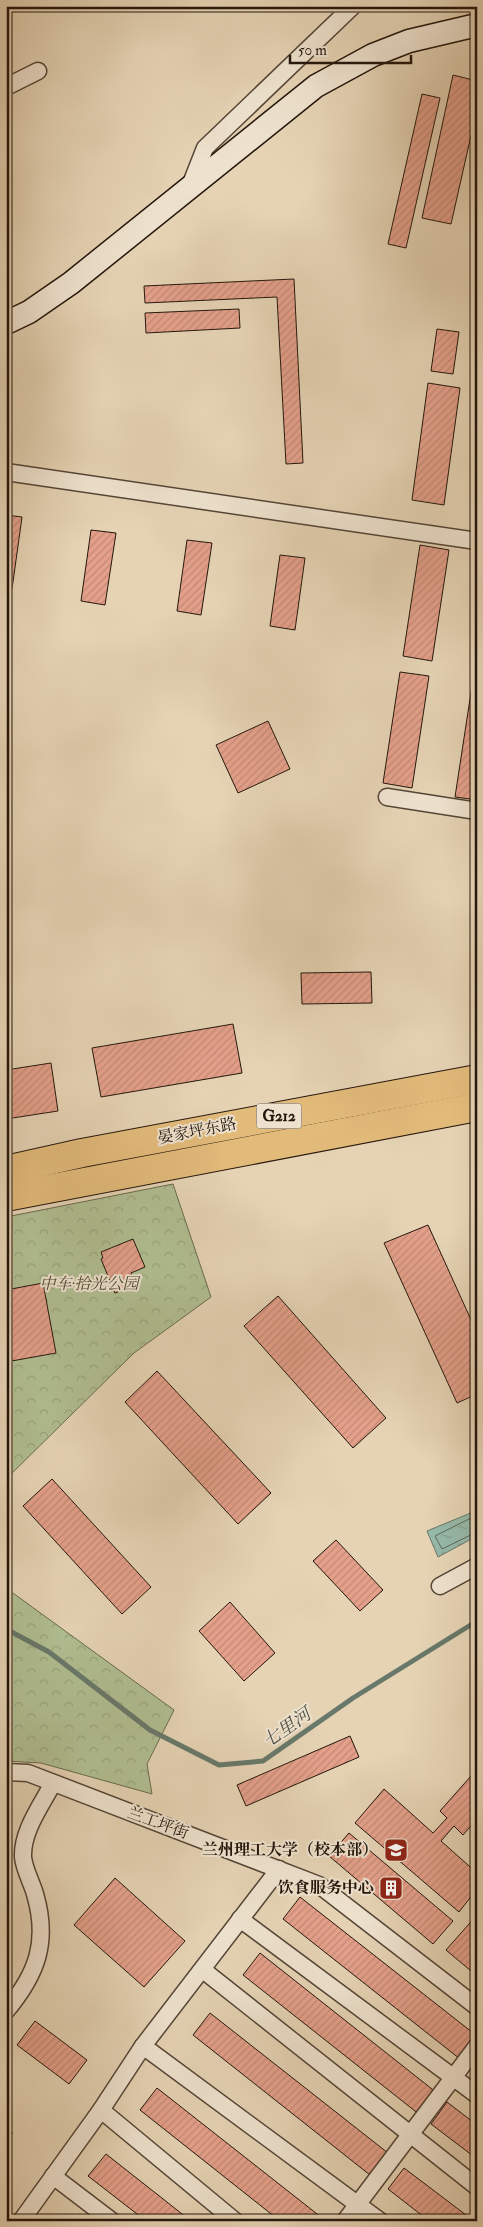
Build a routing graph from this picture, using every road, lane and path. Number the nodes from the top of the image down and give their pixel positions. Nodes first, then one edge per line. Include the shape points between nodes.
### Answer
1 (353, 6) edge
2 (477, 25) edge
3 (38, 71) dead end
4 (6, 87) edge
5 (190, 186) junction
6 (6, 323) edge
7 (6, 472) edge
8 (477, 541) edge
9 (387, 797) dead end
10 (477, 812) edge
11 (477, 1079) edge
12 (477, 1107) edge
13 (6, 1170) edge
14 (6, 1197) edge
15 (477, 1566) edge
16 (440, 1586) dead end
17 (6, 1772) edge
18 (53, 1783) junction
19 (279, 1869) junction
20 (240, 1919) junction
21 (203, 1970) junction
22 (477, 2007) edge
23 (6, 2011) edge
24 (144, 2046) junction
25 (477, 2046) edge
26 (453, 2078) junction
27 (477, 2095) edge
28 (101, 2110) junction
29 (411, 2136) junction
30 (53, 2176) junction
31 (477, 2187) edge
32 (357, 2203) junction
33 (21, 2221) edge
34 (112, 2221) edge
35 (236, 2221) edge
36 (345, 2221) edge
37 (380, 2221) edge

1 - 5 street via 205,148
2 - 5 street via 409,41 342,70 297,99
3 - 4 street
5 - 6 street via 71,283 29,312
7 - 8 street
9 - 10 street
11 - 13 highway, 晏家坪东路 / G212 via 91,1151
12 - 14 highway, 晏家坪东路 / G212
15 - 16 street
17 - 18 street, 兰工坪街 via 28,1773
18 - 19 street, 兰工坪街
18 - 23 street via 25,1839 23,1859 43,1930 36,1965
19 - 20 street
19 - 22 street, 兰工坪街 via 319,1885
20 - 21 street
20 - 26 street
21 - 24 street
21 - 29 street
24 - 28 street
24 - 32 street
25 - 26 street
26 - 27 street
26 - 29 street
28 - 30 street
28 - 35 street
29 - 31 street
29 - 32 street
30 - 33 street
30 - 34 street
32 - 36 street
32 - 37 street

